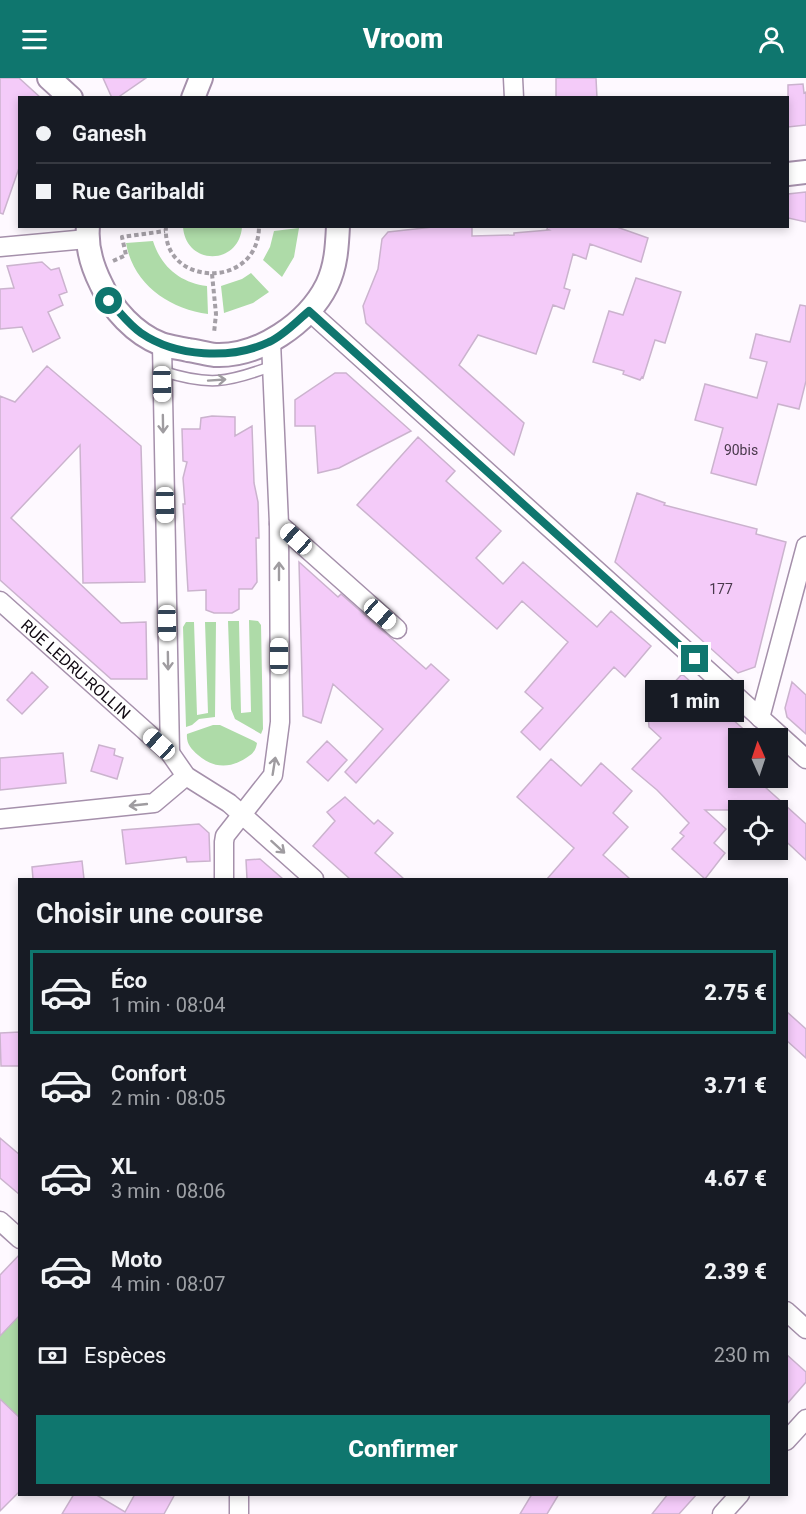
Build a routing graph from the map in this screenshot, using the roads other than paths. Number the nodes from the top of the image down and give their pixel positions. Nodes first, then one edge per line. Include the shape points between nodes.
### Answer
1 (49, 78) edge
2 (201, 78) edge
3 (513, 78) edge
4 (69, 96) edge
5 (194, 96) edge
6 (514, 96) edge
7 (806, 172) edge
8 (789, 174) edge
9 (338, 228) edge
10 (87, 233) edge
11 (0, 247) edge
12 (309, 311) junction
13 (271, 342) junction
14 (162, 345) junction
15 (272, 366) junction
16 (162, 371) junction
17 (279, 524) junction
18 (806, 546) edge
19 (0, 601) edge
20 (397, 628) dead end
21 (760, 718) junction
22 (170, 753) junction
23 (806, 759) edge
24 (186, 776) junction
25 (243, 814) junction
26 (0, 819) edge
27 (225, 878) edge
28 (313, 878) edge
29 (0, 1221) edge
30 (18, 1237) edge
31 (788, 1313) edge
32 (806, 1329) edge
33 (806, 1419) edge
34 (788, 1440) edge
35 (239, 1496) edge
36 (738, 1496) edge
37 (239, 1514) edge
38 (722, 1514) edge

1 - 4 street
2 - 5 street
3 - 6 street
7 - 8 street
9 - 12 street via 336,256 326,285
10 - 11 street
10 - 14 street via 94,269 109,301 140,332
12 - 13 street
12 - 21 street
13 - 14 street via 238,353 215,355
13 - 15 street
14 - 16 street
16 -> 15 lane via 215,382
15 - 17 street
16 -> 22 street
17 - 20 street
25 -> 17 street via 273,775 280,722
18 - 21 street
19 - 22 street, RUE LEDRU-ROLLIN
21 - 23 street
22 - 24 street, RUE LEDRU-ROLLIN
24 - 25 street, RUE LEDRU-ROLLIN
24 -> 26 street via 154,803
25 - 27 street via 225,836
25 -> 28 street, RUE LEDRU-ROLLIN
29 - 30 street
31 - 32 street
33 - 34 street
35 - 37 street
36 - 38 street

